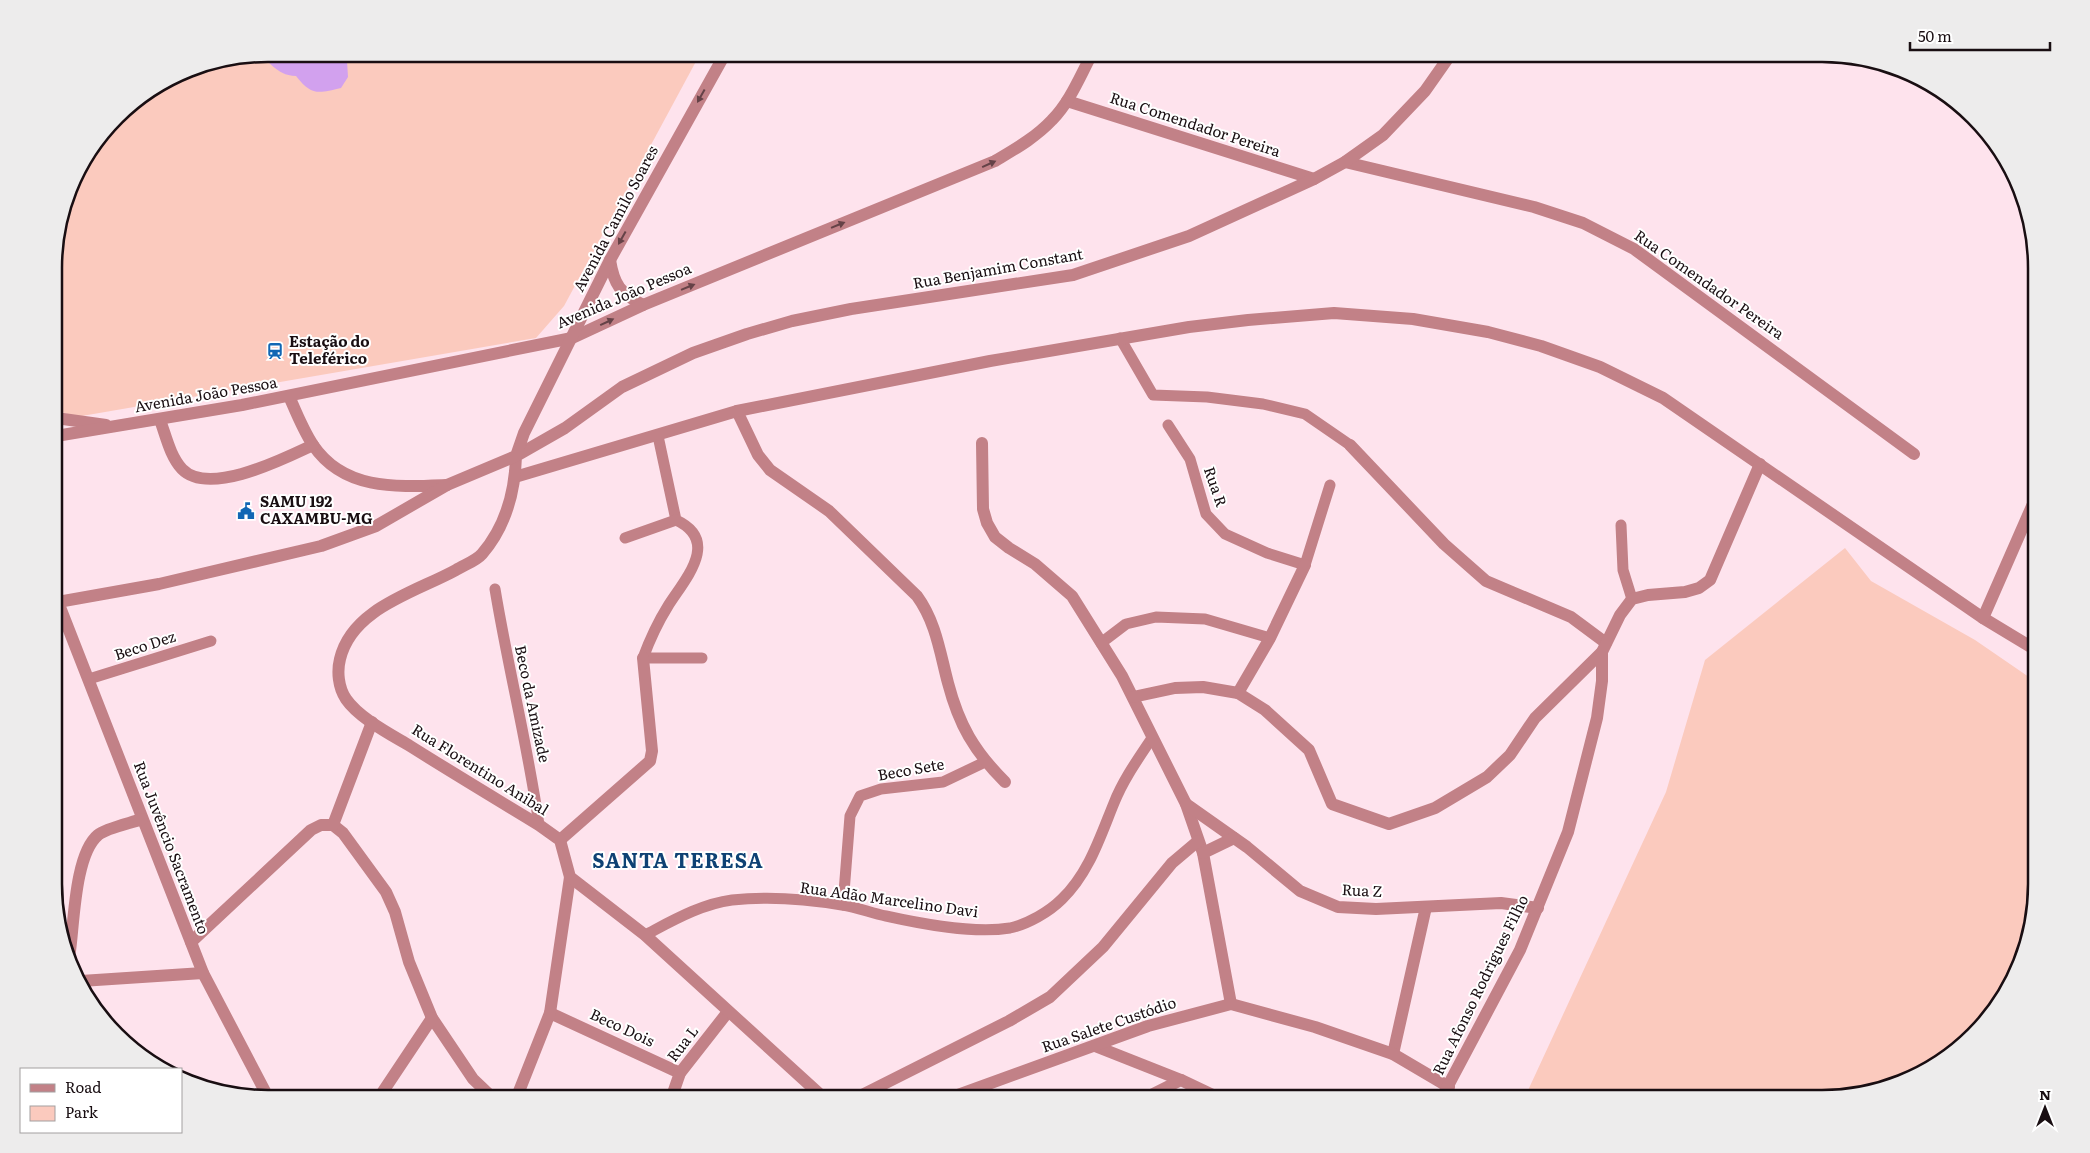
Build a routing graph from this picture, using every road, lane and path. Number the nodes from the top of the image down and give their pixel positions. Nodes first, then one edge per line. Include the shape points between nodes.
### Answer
1 (721, 62) edge
2 (1088, 62) edge
3 (1445, 62) edge
4 (1067, 101) junction
5 (1345, 162) junction
6 (1314, 179) junction
7 (610, 260) junction
8 (643, 305) junction
9 (572, 338) junction
10 (1120, 338) junction
11 (288, 396) junction
12 (737, 411) junction
13 (62, 419) edge
14 (160, 420) junction
15 (1168, 425) dead end
16 (121, 427) junction
17 (62, 435) edge
18 (658, 436) junction
19 (982, 443) dead end
20 (313, 445) junction
21 (1350, 445) joint
22 (1914, 454) dead end
23 (516, 456) junction
24 (1760, 464) junction
25 (515, 477) junction
26 (447, 485) junction
27 (1330, 485) dead end
28 (2028, 515) edge
29 (676, 520) junction
30 (1621, 525) dead end
31 (626, 538) dead end
32 (1304, 565) junction
33 (495, 589) dead end
34 (1632, 599) junction
35 (62, 600) edge
36 (62, 615) edge
37 (1983, 618) junction
38 (1270, 638) junction
39 (211, 641) dead end
40 (1100, 643) junction
41 (2028, 645) edge
42 (1604, 648) junction
43 (643, 658) junction
44 (702, 658) dead end
45 (89, 679) junction
46 (1238, 693) junction
47 (1133, 697) junction
48 (372, 722) junction
49 (1152, 738) junction
50 (985, 762) junction
51 (1005, 782) dead end
52 (1186, 804) junction
53 (142, 819) junction
54 (332, 825) junction
55 (539, 825) junction
56 (1234, 838) junction
57 (560, 840) junction
58 (1198, 841) junction
59 (1202, 853) junction
60 (570, 877) junction
61 (843, 905) junction
62 (1426, 907) junction
63 (1538, 908) junction
64 (645, 935) junction
65 (191, 942) junction
66 (71, 943) edge
67 (203, 973) junction
68 (86, 981) edge
69 (1231, 1004) junction
70 (550, 1013) junction
71 (727, 1013) junction
72 (432, 1018) junction
73 (1095, 1046) junction
74 (1393, 1054) junction
75 (680, 1073) junction
76 (1181, 1080) junction
77 (1449, 1087) junction
78 (264, 1090) edge
79 (384, 1090) edge
80 (485, 1090) edge
81 (520, 1090) edge
82 (674, 1090) edge
83 (815, 1090) edge
84 (872, 1090) edge
85 (972, 1090) edge
86 (1161, 1090) edge
87 (1202, 1090) edge
88 (1447, 1090) edge

1 -> 7 street, Avenida Camilo Soares
2 - 4 street, Avenida João Pessoa
3 - 5 street, Rua Benjamim Constant via 1425,91 1389,129
4 - 6 street, Rua Comendador Pereira
8 -> 4 street, Avenida João Pessoa via 995,161 1029,140 1052,120
5 - 6 street, Rua Benjamim Constant
5 - 22 street, Rua Comendador Pereira via 1534,207 1584,223 1626,245 1696,293
6 - 23 street, Rua Benjamim Constant via 1189,236 1073,275 851,310 792,321 738,337 693,353 622,387 565,428
7 - 8 street via 619,289
7 - 9 street, Avenida Camilo Soares
9 -> 8 street, Avenida João Pessoa
9 - 11 street, Avenida João Pessoa
9 - 23 street, Avenida Camilo Soares via 524,433
10 - 12 street
10 - 21 lane via 1153,395 1263,404 1304,414
10 - 24 street via 1190,326 1334,313 1413,319 1488,332 1600,367 1654,393
11 - 14 street, Avenida João Pessoa
11 - 20 street
12 - 18 street
12 - 50 street via 758,455 770,470 850,529 926,609 934,626 957,713 969,740
13 - 16 street, Avenida João Pessoa
14 - 16 street, Avenida João Pessoa
14 - 20 street via 170,450 182,470 196,477 217,478 260,469
15 - 32 lane, Rua R via 1190,459 1206,514 1224,534
16 - 17 street, Avenida João Pessoa
18 - 25 street
18 - 29 lane
19 - 40 street via 983,509 995,537 1035,564 1072,596
20 - 26 street via 333,468 364,481 398,488
21 - 42 street via 1438,537 1486,581 1571,617
23 - 25 street, Rua Florentino Anibal
23 - 26 street, Rua Benjamim Constant
24 - 34 street via 1710,580 1685,592
24 - 37 street
25 - 48 street, Rua Florentino Anibal via 514,493 500,526 481,556 391,602 365,618 352,631 342,650 339,682 346,699
26 - 35 street via 376,526 321,546 159,584
27 - 32 lane
28 - 37 street
29 - 31 lane
29 - 43 lane via 689,526 697,541 696,564 653,632
30 - 34 lane via 1623,570
32 - 38 street
33 - 55 lane, Beco da Amizade
34 - 42 street, Rua Afonso Rodrigues Filho
36 - 45 street, Rua Juvêncio Sacramento
37 - 41 street
38 - 40 lane via 1204,619 1156,617 1126,624
38 - 46 street
39 - 45 lane, Beco Dez
40 - 47 street
42 - 46 street via 1551,700 1510,755 1487,777 1436,808 1389,824 1332,804 1309,750 1264,710
42 - 63 street, Rua Afonso Rodrigues Filho via 1597,718 1583,777 1568,832
43 - 44 lane
43 - 57 street via 652,751 650,761
45 - 53 street, Rua Juvêncio Sacramento
46 - 47 street via 1203,687 1175,688
47 - 49 street
48 - 54 street
48 - 55 street, Rua Florentino Anibal
49 - 52 street
49 - 61 lane, Rua Adão Marcelino Davi via 1114,802 1098,846 1079,878 1063,899 1039,917 1010,928 979,929 892,918
50 - 51 street
50 - 61 lane, Beco Sete via 943,782 881,789 860,796 850,816
52 - 56 street, Rua Z
52 - 58 street
53 - 65 street, Rua Juvêncio Sacramento
53 - 66 street via 98,834 87,850 81,869
54 - 65 street via 321,825 311,830
54 - 72 street via 343,833 386,892
55 - 57 street, Rua Florentino Anibal
56 - 59 street
56 - 62 street, Rua Z via 1300,891 1320,902 1338,907 1376,909
57 - 60 street
58 - 59 street
58 - 84 street via 1172,863 1104,947 1050,997
59 - 69 street
60 - 64 street
60 - 70 street
61 - 64 lane, Rua Adão Marcelino Davi via 772,898 731,900 690,912
62 - 63 street, Rua Z via 1501,903
62 - 74 street
63 - 77 street, Rua Afonso Rodrigues Filho via 1508,975
64 - 71 street
65 - 67 street, Rua Juvêncio Sacramento
67 - 68 street
67 - 78 street, Rua Juvêncio Sacramento
69 - 73 street, Rua Salete Custódio via 1148,1026
69 - 74 street via 1315,1027
70 - 75 street, Beco Dois
70 - 81 street
71 - 75 street, Rua L
71 - 83 street
72 - 79 street
72 - 80 street via 473,1079
73 - 76 street
73 - 85 street, Rua Salete Custódio
74 - 77 street
75 - 82 street, Rua L
76 - 86 street
76 - 87 street
77 - 88 street, Rua Afonso Rodrigues Filho

